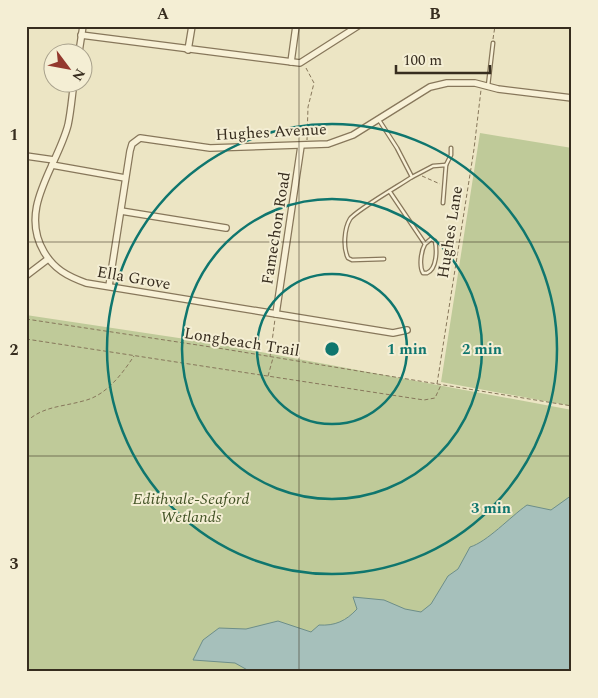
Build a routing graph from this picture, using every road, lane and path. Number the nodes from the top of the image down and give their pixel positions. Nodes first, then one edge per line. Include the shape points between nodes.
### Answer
1 (83, 26) edge
2 (192, 26) edge
3 (296, 26) edge
4 (358, 26) edge
5 (495, 26) edge
6 (81, 35) junction
7 (80, 42) edge
8 (493, 43) joint
9 (188, 50) junction
10 (291, 62) junction
11 (306, 68) dead end
12 (485, 85) junction
13 (73, 92) edge
14 (572, 98) edge
15 (378, 119) junction
16 (304, 146) junction
17 (451, 148) dead end
18 (26, 156) edge
19 (53, 163) junction
20 (446, 165) junction
21 (420, 172) junction
22 (412, 176) junction
23 (125, 178) junction
24 (446, 184) junction
25 (390, 192) junction
26 (443, 203) dead end
27 (121, 211) junction
28 (226, 228) dead end
29 (425, 244) junction
30 (48, 259) junction
31 (384, 259) dead end
32 (27, 274) edge
33 (109, 286) junction
34 (276, 314) junction
35 (26, 320) edge
36 (407, 330) dead end
37 (26, 339) edge
38 (135, 355) junction
39 (272, 357) junction
40 (268, 377) junction
41 (436, 384) junction
42 (440, 385) junction
43 (572, 406) edge
44 (26, 422) edge

1 - 6 street
2 - 9 street
3 - 10 street
4 - 10 street via 304,62
5 - 8 path
6 - 7 street
6 - 9 street
8 - 12 lane
9 - 10 street
11 - 16 path via 314,83
12 - 14 street, Hughes Avenue
12 - 15 street, Hughes Avenue via 455,82 435,85
12 - 41 path, Hughes Lane
13 - 19 street, Ella Grove via 68,125
15 - 16 street, Hughes Avenue via 352,135 328,144
15 - 22 lane
16 - 23 street, Hughes Avenue via 210,148 145,137 132,144
16 - 34 street, Famechon Road
17 - 20 lane via 452,155
18 - 19 street
19 - 23 street
19 - 30 street, Ella Grove via 36,205 34,220 39,243
20 - 21 lane
20 - 24 lane
21 - 22 lane
21 - 24 path via 432,182
22 - 25 lane
23 - 27 street, Hughes Avenue
24 - 26 lane
25 - 29 lane
25 - 31 lane via 351,218 346,237 350,259
27 - 28 street
27 - 33 street, Hughes Avenue
29 - 29 lane via 434,239 437,247 433,269 427,273 421,269
30 - 32 street
30 - 33 street, Ella Grove via 68,277
33 - 34 street, Ella Grove
34 - 36 street, Ella Grove via 392,333
34 - 39 path
35 - 39 path, Longbeach Trail
37 - 38 path
38 - 40 path
38 - 44 path via 121,376 101,393 85,401 47,408
39 - 40 path
39 - 41 path, Longbeach Trail
40 - 42 path via 424,400 435,398
41 - 42 path, Longbeach Trail
42 - 43 path, Longbeach Trail

